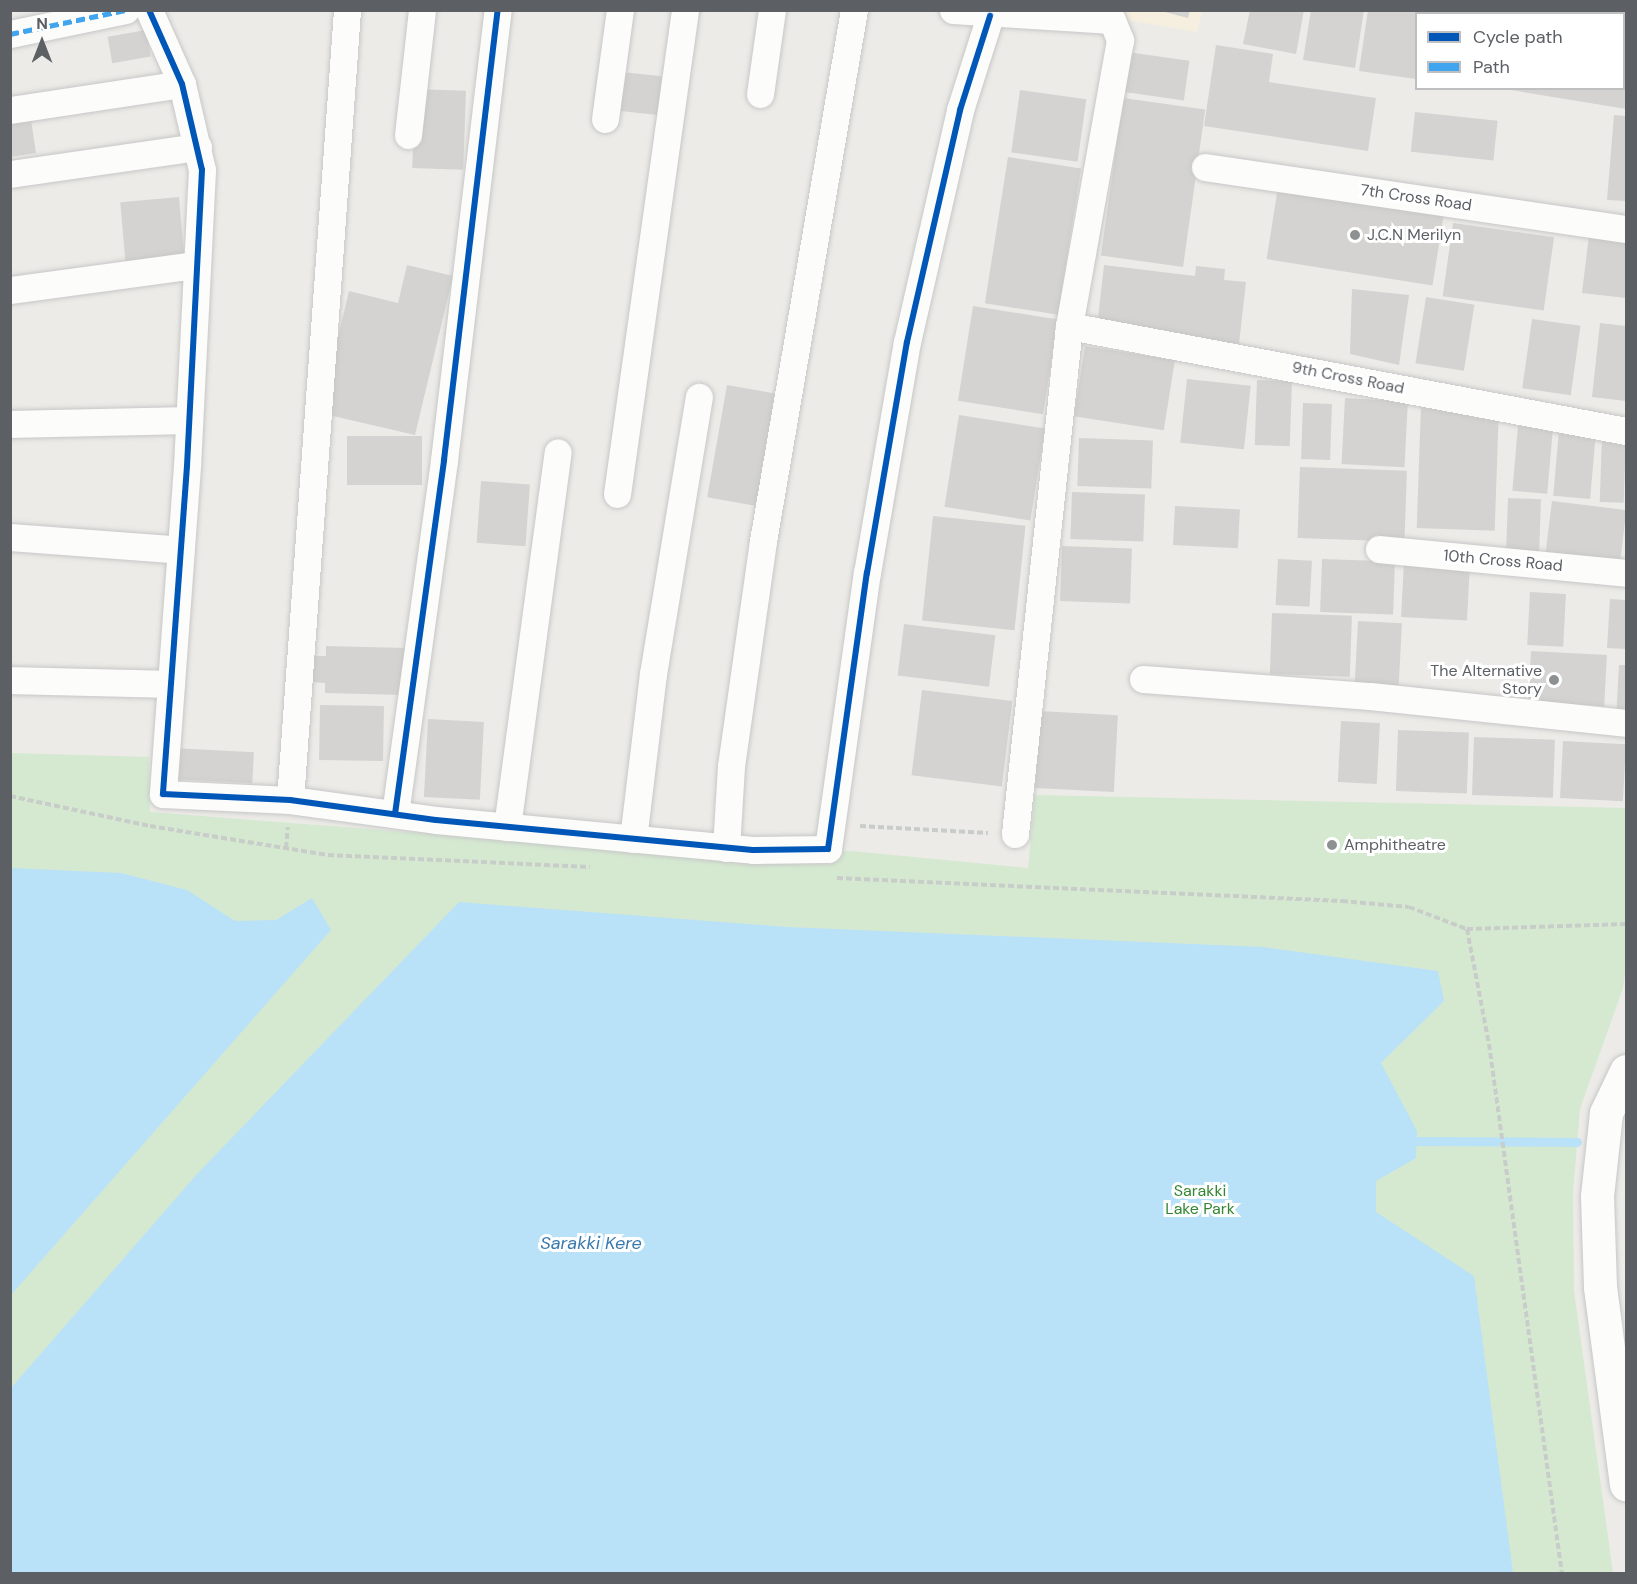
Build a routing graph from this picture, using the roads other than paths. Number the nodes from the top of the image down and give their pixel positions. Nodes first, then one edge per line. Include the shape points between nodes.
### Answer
1 (126, 10) edge
2 (148, 10) edge
3 (347, 10) edge
4 (422, 10) edge
5 (498, 10) edge
6 (620, 10) edge
7 (685, 10) edge
8 (772, 10) edge
9 (854, 10) edge
10 (953, 10) edge
11 (990, 16) junction
12 (10, 34) edge
13 (182, 84) junction
14 (760, 94) dead end
15 (10, 110) edge
16 (605, 119) dead end
17 (408, 135) dead end
18 (198, 147) junction
19 (1205, 167) dead end
20 (10, 174) edge
21 (1626, 229) edge
22 (195, 266) junction
23 (10, 290) edge
24 (1069, 326) junction
25 (699, 397) dead end
26 (188, 420) junction
27 (10, 424) edge
28 (1626, 431) edge
29 (558, 452) dead end
30 (617, 494) dead end
31 (10, 537) edge
32 (1379, 549) dead end
33 (181, 550) junction
34 (1626, 573) edge
35 (10, 680) edge
36 (1143, 680) dead end
37 (171, 684) junction
38 (1626, 723) edge
39 (290, 800) junction
40 (395, 814) junction
41 (507, 827) junction
42 (1015, 834) road end
43 (633, 839) junction
44 (726, 848) junction
45 (1626, 1071) edge
46 (1626, 1484) edge

1 - 12 street
2 - 13 street
3 - 39 street
4 - 17 street
5 - 40 street via 444,460
6 - 16 street
7 - 30 street
8 - 14 street
9 - 44 street via 763,541 731,766
10 - 11 street
11 - 24 street via 1112,20 1118,28 1120,40
11 - 44 street via 960,110 907,342 867,573 828,849
13 - 15 street
13 - 18 street
18 - 20 street
18 - 22 street via 202,170
19 - 21 street, 7th Cross Road
22 - 23 street
22 - 26 street
24 - 28 street, 9th Cross Road
24 - 42 street
25 - 43 street via 653,674
26 - 27 street
26 - 33 street
29 - 41 street
31 - 33 street
32 - 34 street, 10th Cross Road
33 - 37 street
35 - 37 street
36 - 38 street via 1370,696
37 - 39 street via 163,794
39 - 40 street
40 - 41 street
41 - 43 street
43 - 44 street
45 - 46 main road via 1606,1113 1597,1196 1600,1287

